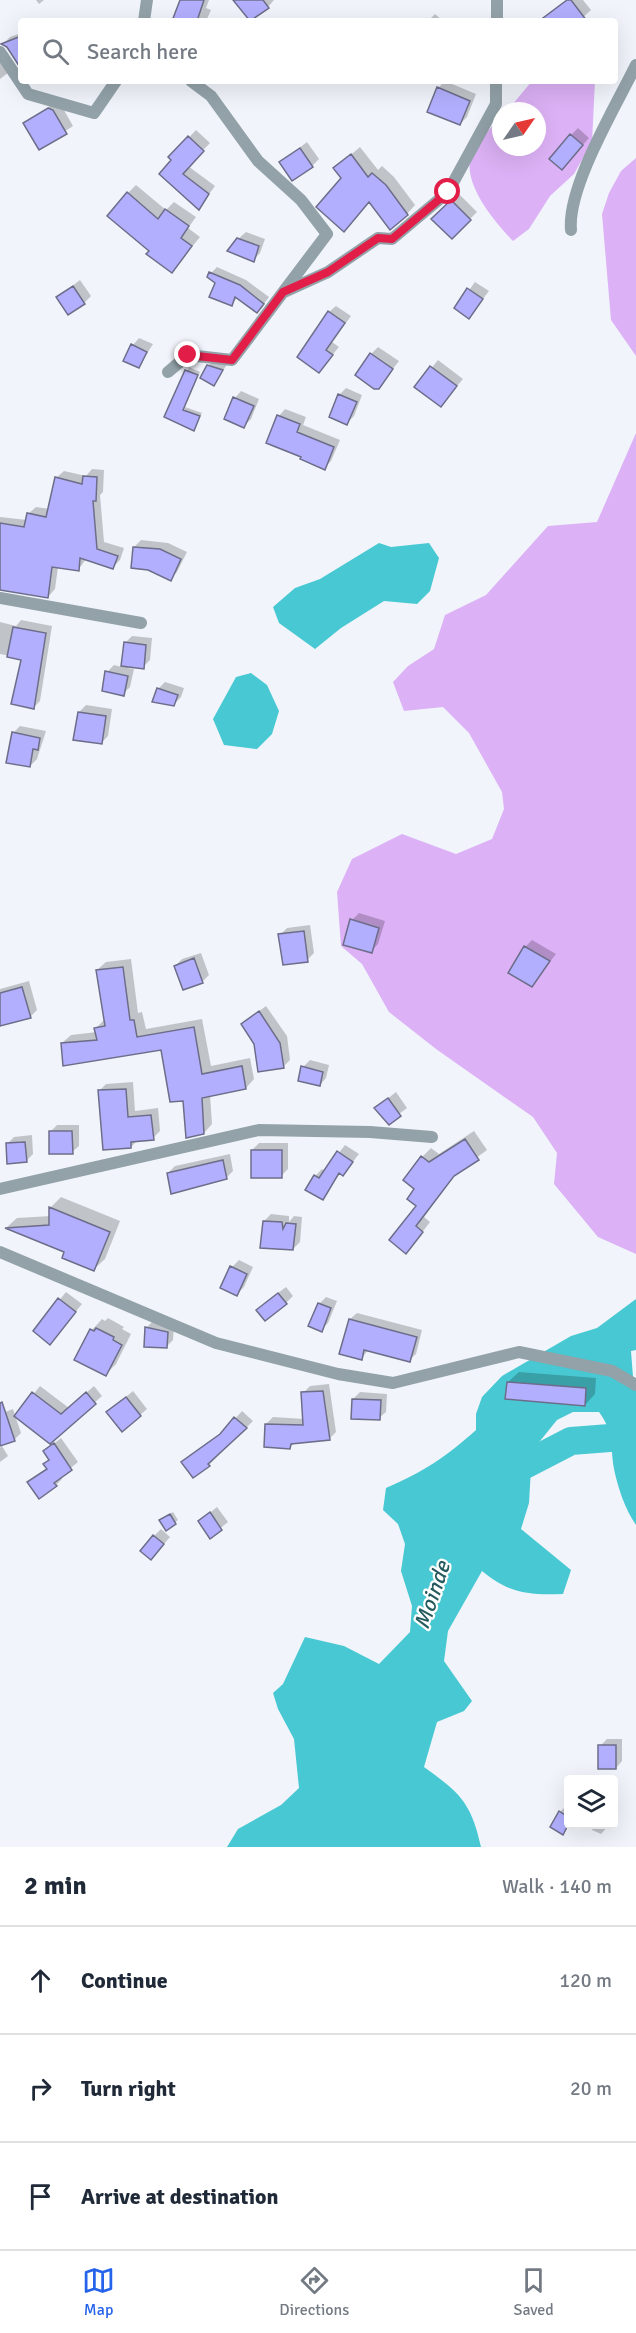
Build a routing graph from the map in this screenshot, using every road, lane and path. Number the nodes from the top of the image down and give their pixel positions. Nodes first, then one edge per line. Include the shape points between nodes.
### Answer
1 (147, 0) edge
2 (497, 0) edge
3 (144, 18) edge
4 (497, 18) edge
5 (0, 52) edge
6 (636, 65) edge
7 (18, 79) edge
8 (21, 84) edge
9 (114, 84) edge
10 (195, 84) edge
11 (496, 84) edge
12 (571, 230) dead end
13 (283, 292) junction
14 (168, 372) dead end
15 (0, 598) edge
16 (141, 623) dead end
17 (432, 1137) dead end
18 (0, 1189) edge
19 (0, 1252) edge
20 (636, 1385) edge

1 - 3 street
2 - 4 street
5 - 7 street
6 - 12 street via 580,181 569,213
8 - 9 street via 28,94 94,113
10 - 13 street via 211,96 258,161 301,200 327,234
11 - 13 street via 496,104 448,192 392,239 378,238 328,272
13 - 14 street via 232,360 188,355
15 - 16 street
17 - 18 street via 259,1130
19 - 20 street via 216,1343 338,1374 393,1383 519,1353 612,1371

